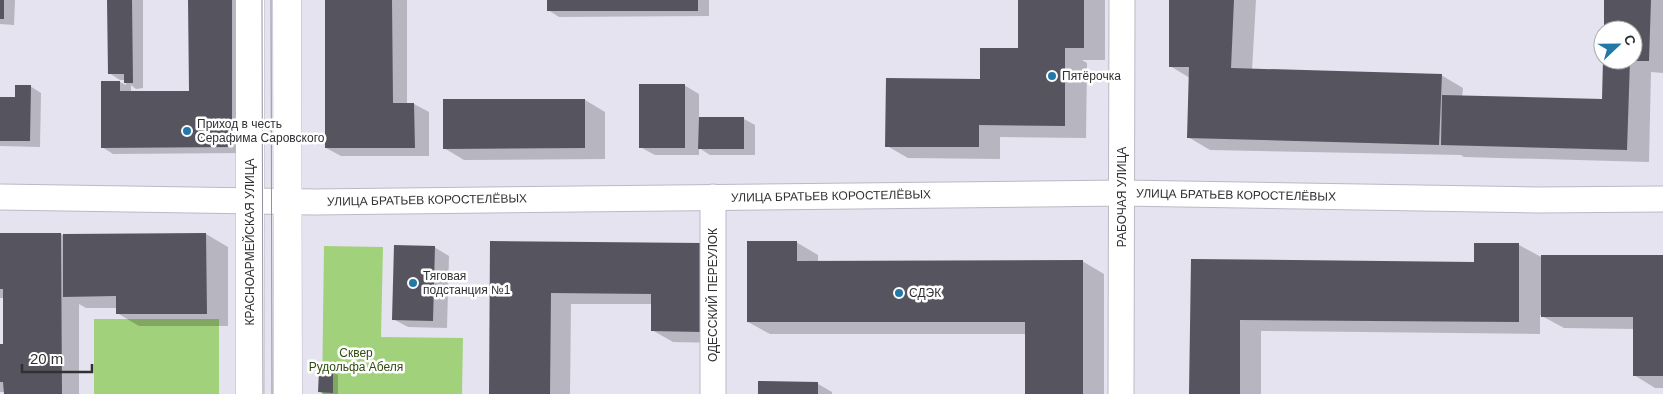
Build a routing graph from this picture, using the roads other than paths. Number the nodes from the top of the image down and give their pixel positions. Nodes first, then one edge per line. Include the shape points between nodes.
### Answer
1 (250, 0) edge
2 (287, 0) edge
3 (1122, 0) edge
4 (1122, 193) junction
5 (0, 197) edge
6 (713, 197) junction
7 (1663, 199) edge
8 (250, 201) junction
9 (287, 201) junction
10 (250, 394) edge
11 (288, 394) edge
12 (713, 394) edge
13 (1121, 394) edge

1 - 8 main road, КРАСНОАРМЕЙСКАЯ УЛИЦА
2 - 9 main road
3 - 4 street, РАБОЧАЯ УЛИЦА
4 - 6 street, УЛИЦА БРАТЬЕВ КОРОСТЕЛЁВЫХ
4 - 7 street, УЛИЦА БРАТЬЕВ КОРОСТЕЛЁВЫХ
4 - 13 street, РАБОЧАЯ УЛИЦА
5 - 8 street, УЛИЦА БРАТЬЕВ КОРОСТЕЛЁВЫХ
6 - 9 street, УЛИЦА БРАТЬЕВ КОРОСТЕЛЁВЫХ
6 - 12 street, ОДЕССКИЙ ПЕРЕУЛОК
8 - 9 street, УЛИЦА БРАТЬЕВ КОРОСТЕЛЁВЫХ
8 - 10 main road, КРАСНОАРМЕЙСКАЯ УЛИЦА
9 - 11 main road

